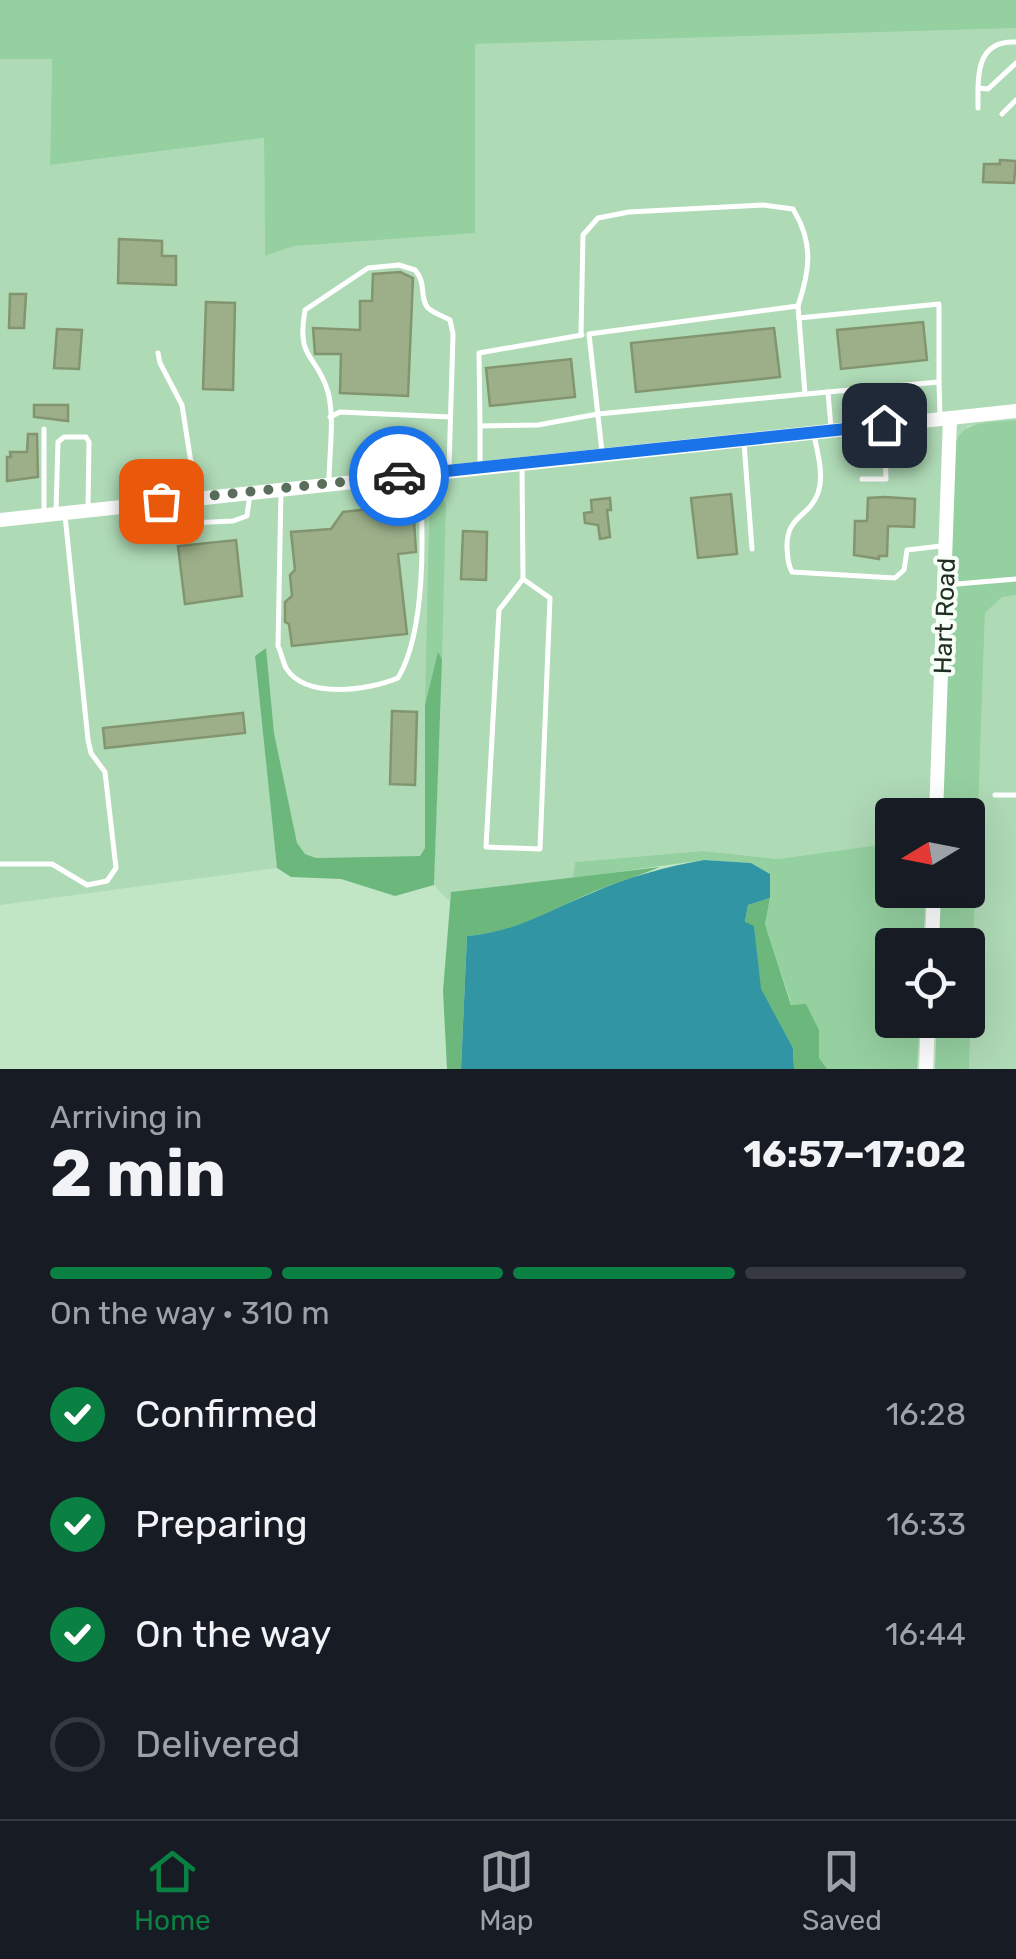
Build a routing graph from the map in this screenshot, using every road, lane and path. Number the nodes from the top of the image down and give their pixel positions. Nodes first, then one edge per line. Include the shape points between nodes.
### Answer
1 (1016, 42) edge
2 (1016, 62) edge
3 (978, 88) junction
4 (1016, 100) edge
5 (978, 108) dead end
6 (1002, 114) dead end
7 (798, 306) junction
8 (798, 318) junction
9 (585, 335) junction
10 (158, 353) dead end
11 (940, 382) junction
12 (828, 392) junction
13 (805, 394) junction
14 (1016, 411) edge
15 (598, 414) junction
16 (450, 417) junction
17 (329, 418) junction
18 (945, 418) junction
19 (884, 425) junction
20 (480, 426) junction
21 (44, 429) dead end
22 (831, 431) junction
23 (814, 433) junction
24 (744, 440) junction
25 (602, 455) junction
26 (522, 463) junction
27 (480, 468) junction
28 (449, 471) junction
29 (419, 474) junction
30 (862, 478) dead end
31 (329, 483) junction
32 (281, 488) junction
33 (250, 492) junction
34 (197, 498) junction
35 (161, 501) junction
36 (88, 509) junction
37 (55, 513) junction
38 (0, 520) edge
39 (946, 546) junction
40 (752, 549) dead end
41 (1016, 579) edge
42 (523, 580) junction
43 (945, 585) junction
44 (995, 795) dead end
45 (1016, 796) edge
46 (937, 798) edge
47 (0, 864) edge
48 (927, 1038) edge
49 (926, 1069) edge

1 - 3 lane via 991,47 982,57
2 - 3 lane via 988,89
3 - 5 lane
4 - 6 lane
7 - 8 lane
7 - 9 lane
7 - 9 lane via 810,269 802,224 792,208 630,212 598,218 583,236
8 - 11 lane via 939,304
8 - 13 lane
9 - 15 lane
9 - 20 lane via 479,354
10 - 34 lane via 182,405
11 - 12 lane
11 - 18 lane
12 - 13 lane
12 - 22 lane
13 - 15 lane
14 - 18 main road
15 - 20 lane
15 - 25 lane
16 - 17 lane via 340,412
16 - 17 lane via 450,320 430,310 424,280 400,265 368,268 305,310 301,334 326,386
16 - 28 lane
17 - 31 lane
18 - 19 main road
18 - 39 main road, Hart Road
19 - 22 main road
19 - 30 lane via 886,479
20 - 27 lane
21 - 37 lane
22 - 23 main road
23 - 24 main road
23 - 39 lane via 820,484 787,534 792,572 895,578 904,570 907,550
24 - 25 main road
24 - 40 lane
25 - 26 main road
26 - 27 main road
26 - 42 lane
27 - 28 main road
28 - 29 main road
29 - 31 main road
29 - 32 lane via 422,554 408,660 398,678 347,691 296,678 278,646
31 - 32 main road
32 - 33 main road
33 - 34 main road
33 - 35 lane via 246,516 233,521 170,524
34 - 35 main road
35 - 36 main road
36 - 37 main road
36 - 37 lane via 89,442 64,437 58,442
37 - 38 main road
37 - 47 lane via 88,740 105,772 116,868 107,881 88,885 52,864
39 - 43 main road, Hart Road
41 - 43 lane
42 - 42 lane via 550,598 540,849 486,847 499,610
43 - 46 main road, Hart Road
44 - 45 lane
48 - 49 main road

